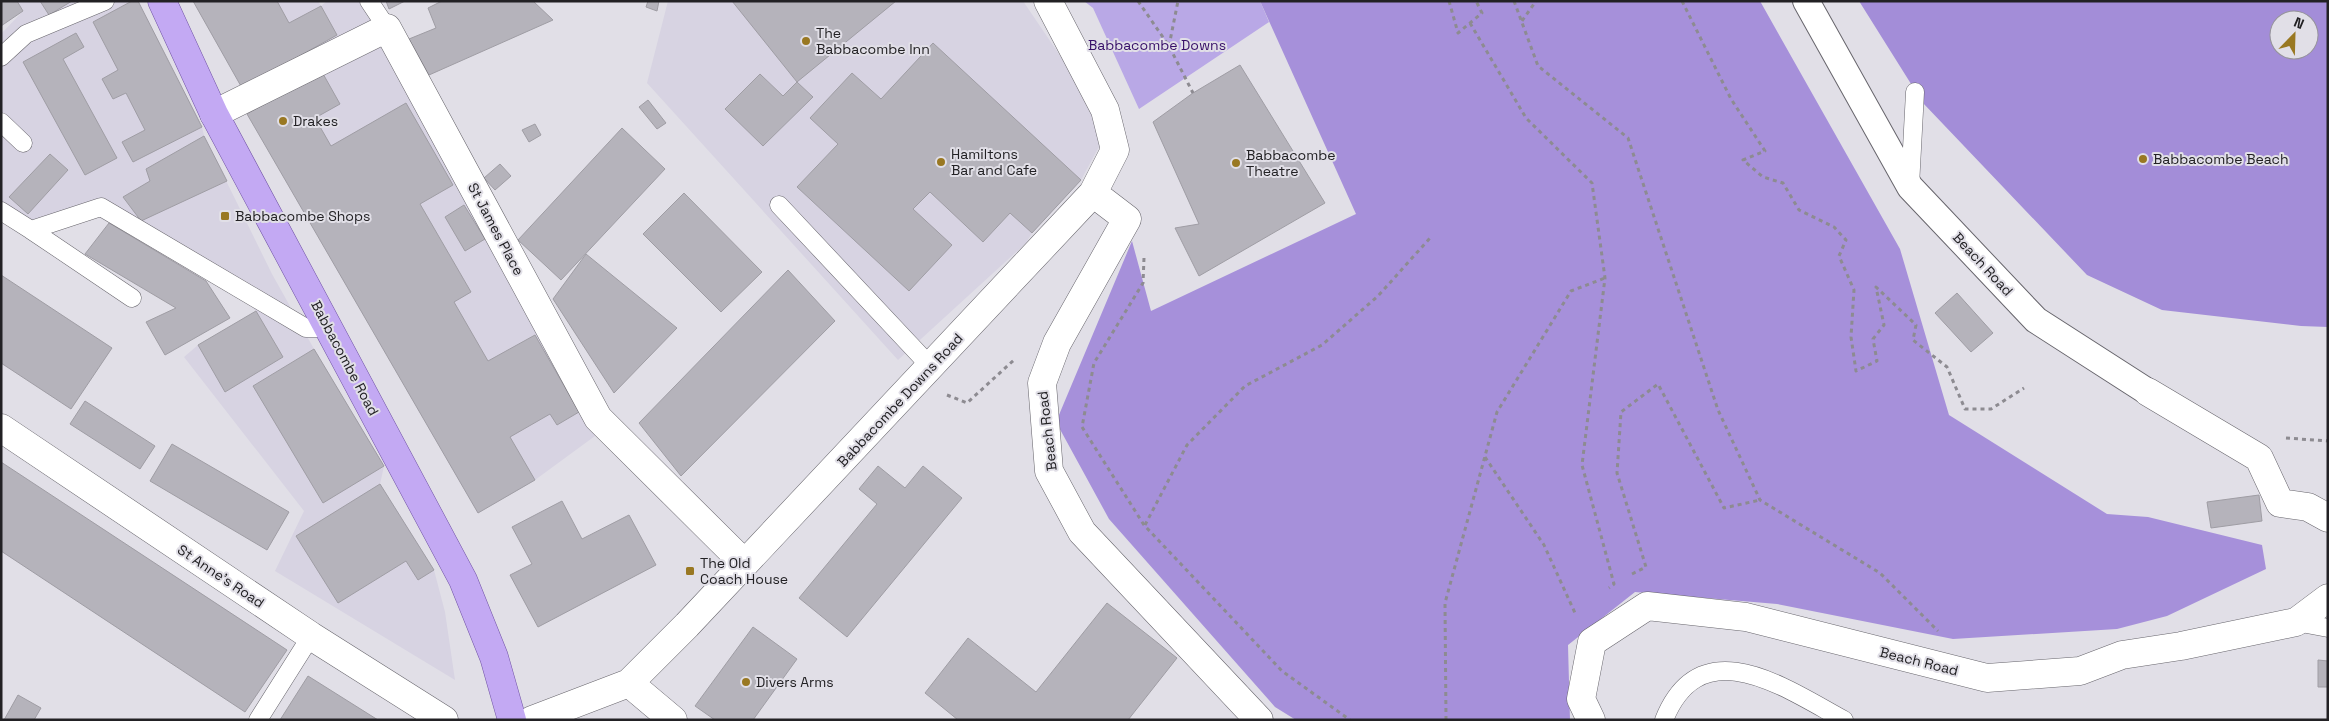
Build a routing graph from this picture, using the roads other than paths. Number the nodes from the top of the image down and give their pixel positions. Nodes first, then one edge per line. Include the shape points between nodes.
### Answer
1 (105, 1) edge
2 (162, 1) edge
3 (369, 1) edge
4 (1048, 1) edge
5 (1806, 1) edge
6 (387, 28) junction
7 (1, 57) edge
8 (1916, 92) dead end
9 (214, 114) junction
10 (1, 122) edge
11 (23, 143) dead end
12 (1910, 187) junction
13 (1093, 194) junction
14 (779, 205) dead end
15 (1, 211) edge
16 (31, 230) junction
17 (132, 298) dead end
18 (329, 328) junction
19 (924, 375) junction
20 (2148, 392) joint
21 (1, 428) edge
22 (2328, 518) edge
23 (744, 564) junction
24 (2328, 598) edge
25 (2296, 622) junction
26 (2328, 628) edge
27 (311, 636) junction
28 (629, 683) junction
29 (258, 720) edge
30 (444, 720) edge
31 (512, 720) edge
32 (532, 720) edge
33 (673, 720) edge
34 (1260, 720) edge
35 (1591, 720) edge
36 (1664, 720) edge
37 (1844, 720) edge

1 - 7 lane via 26,34
2 - 9 main road, Babbacombe Road
3 - 6 lane
4 - 13 street, Babbacombe Downs Road via 1105,110 1115,150
5 - 12 street, Beach Road
6 - 9 street
6 - 23 street, St James Place via 598,418
8 - 12 lane
9 - 18 main road, Babbacombe Road
10 - 11 lane
12 - 20 street, Beach Road via 2036,320
13 - 19 street, Babbacombe Downs Road
13 - 34 street, Beach Road via 1127,219 1057,343 1042,383 1049,471 1082,532
14 - 19 lane
15 - 16 lane
16 - 17 lane
16 - 18 lane via 101,207 306,328
18 - 31 main road, Babbacombe Road via 464,580 494,657
19 - 23 street, Babbacombe Downs Road
20 - 22 street, Beach Road via 2259,458 2280,503 2308,507
21 - 27 street, St Anne's Road
23 - 28 street, Babbacombe Downs Road
24 - 25 street, Beach Road
25 - 26 lane
25 - 35 street, Beach Road via 2122,655 2080,670 1987,678 1746,617 1647,606 1592,642 1581,699
27 - 29 lane
27 - 30 street, St Anne's Road
28 - 32 street, Babbacombe Downs Road
28 - 33 street
36 - 37 lane via 1672,701 1690,680 1716,670 1746,672 1778,684

